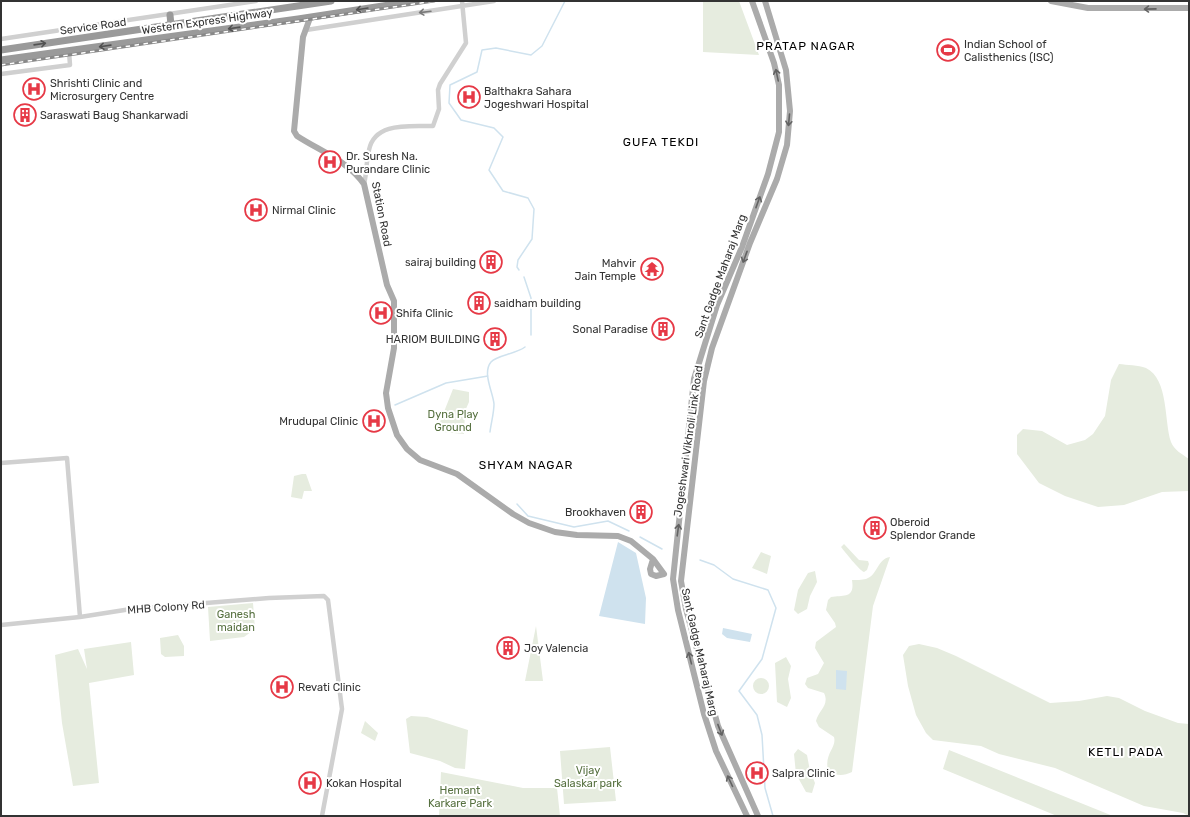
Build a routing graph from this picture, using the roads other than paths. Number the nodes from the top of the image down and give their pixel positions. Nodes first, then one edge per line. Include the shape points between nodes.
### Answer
1 (256, 1) edge
2 (331, 1) edge
3 (415, 1) edge
4 (494, 1) edge
5 (752, 1) edge
6 (765, 1) edge
7 (1051, 1) edge
8 (1088, 1) edge
9 (463, 3) edge
10 (1088, 8) junction
11 (1189, 8) edge
12 (170, 15) junction
13 (310, 18) junction
14 (171, 25) junction
15 (305, 32) junction
16 (1, 40) edge
17 (1, 50) edge
18 (69, 51) junction
19 (1, 61) edge
20 (1, 74) edge
21 (364, 184) junction
22 (1, 463) edge
23 (652, 559) junction
24 (664, 574) junction
25 (673, 579) junction
26 (681, 580) junction
27 (80, 617) junction
28 (1, 625) edge
29 (322, 816) edge
30 (747, 816) edge
31 (758, 816) edge

1 - 12 street, Service Road
2 - 14 highway, Western Express Highway
3 -> 13 highway, Western Express Highway
4 - 9 street
25 -> 5 main road, Sant Gadge Maharaj Marg via 694,379 717,305 742,247 768,174 779,132 779,85
6 -> 26 main road, Jogeshwari Vikhroli Link Road via 786,70 790,111 787,145 777,179 750,243 712,348 705,375
7 - 10 main road
8 - 10 main road
9 -> 15 street
9 - 21 street, Station Road via 466,43 440,84 439,110 433,126 384,129 377,134 369,148
11 -> 10 main road
12 - 14 highway
12 - 16 street, Service Road
13 - 15 main road
13 -> 18 highway, Western Express Highway
17 -> 14 highway, Western Express Highway
15 - 21 main road via 294,134 341,162 360,177
18 - 19 highway, Western Express Highway
18 - 20 street via 70,65
21 - 23 main road, Station Road via 387,285 394,301 394,348 386,393 391,421 407,449 420,460 457,474 529,523 555,532 618,536 631,541
22 - 27 street via 67,458
23 - 24 main road
23 - 24 main road via 651,574
24 - 25 main road
25 - 26 main road
30 -> 25 main road, Sant Gadge Maharaj Marg via 716,751 704,714 678,610
26 -> 31 main road, Jogeshwari Vikhroli Link Road via 686,609 718,726
27 - 28 street, MHB Colony Rd
27 - 29 street, MHB Colony Rd via 131,609 324,596 328,600 342,709

